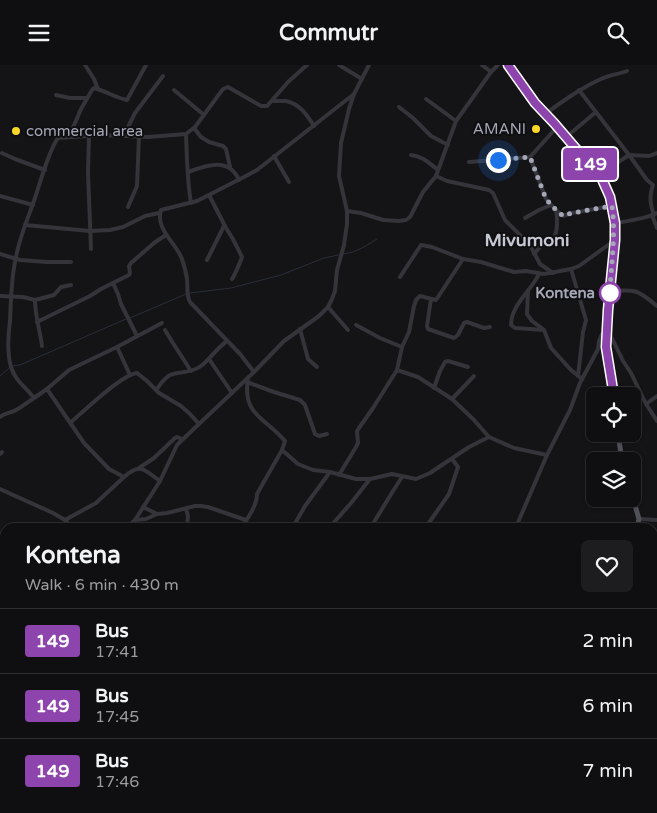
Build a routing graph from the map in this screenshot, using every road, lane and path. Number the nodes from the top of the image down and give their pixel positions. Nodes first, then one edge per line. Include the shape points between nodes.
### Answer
1 (85, 65) edge
2 (146, 65) edge
3 (307, 65) edge
4 (339, 65) edge
5 (369, 65) edge
6 (482, 65) edge
7 (498, 65) edge
8 (508, 65) edge
9 (627, 71) dead end
10 (491, 72) junction
11 (162, 76) dead end
12 (362, 79) junction
13 (98, 89) junction
14 (174, 90) dead end
15 (579, 91) junction
16 (354, 94) junction
17 (56, 95) dead end
18 (86, 98) junction
19 (426, 99) dead end
20 (273, 101) junction
21 (399, 107) dead end
22 (596, 112) junction
23 (545, 114) junction
24 (204, 115) junction
25 (456, 121) junction
26 (314, 126) junction
27 (557, 127) junction
28 (194, 128) junction
29 (186, 134) junction
30 (89, 135) junction
31 (124, 135) junction
32 (139, 136) junction
33 (69, 137) junction
34 (566, 137) junction
35 (448, 145) junction
36 (2, 153) dead end
37 (657, 153) edge
38 (411, 155) dead end
39 (629, 155) junction
40 (274, 156) junction
41 (530, 157) junction
42 (469, 163) dead end
43 (230, 167) junction
44 (45, 170) junction
45 (438, 170) junction
46 (188, 172) junction
47 (436, 176) junction
48 (601, 177) junction
49 (239, 180) junction
50 (289, 182) dead end
51 (210, 195) junction
52 (0, 196) edge
53 (191, 203) junction
54 (33, 205) junction
55 (551, 205) junction
56 (612, 206) junction
57 (128, 207) dead end
58 (556, 210) junction
59 (347, 211) junction
60 (159, 213) junction
61 (654, 214) edge
62 (526, 218) dead end
63 (615, 223) junction
64 (24, 225) junction
65 (225, 226) junction
66 (657, 228) edge
67 (90, 231) junction
68 (166, 235) junction
69 (615, 240) junction
70 (91, 249) dead end
71 (0, 254) edge
72 (534, 254) junction
73 (15, 258) junction
74 (462, 259) junction
75 (207, 260) dead end
76 (71, 262) dead end
77 (571, 269) junction
78 (553, 273) junction
79 (539, 274) junction
80 (400, 277) dead end
81 (232, 279) dead end
82 (113, 283) junction
83 (72, 285) dead end
84 (528, 291) junction
85 (610, 291) junction
86 (0, 296) edge
87 (11, 296) junction
88 (431, 299) junction
89 (34, 300) junction
90 (328, 307) junction
91 (657, 307) edge
92 (37, 322) junction
93 (162, 323) dead end
94 (356, 325) dead end
95 (490, 327) dead end
96 (300, 329) junction
97 (543, 329) junction
98 (165, 330) dead end
99 (348, 331) dead end
100 (608, 331) junction
101 (137, 336) junction
102 (227, 341) junction
103 (42, 346) dead end
104 (117, 347) junction
105 (402, 347) junction
106 (209, 359) junction
107 (317, 367) dead end
108 (468, 367) dead end
109 (397, 370) junction
110 (191, 371) junction
111 (254, 372) junction
112 (130, 375) junction
113 (474, 376) dead end
114 (578, 377) junction
115 (582, 379) junction
116 (247, 380) junction
117 (613, 387) edge
118 (434, 388) junction
119 (47, 389) junction
120 (156, 390) junction
121 (232, 393) junction
122 (657, 397) edge
123 (34, 398) junction
124 (452, 399) junction
125 (646, 404) junction
126 (0, 417) edge
127 (657, 421) edge
128 (70, 423) junction
129 (199, 424) junction
130 (327, 433) dead end
131 (488, 437) junction
132 (182, 439) junction
133 (282, 450) junction
134 (547, 455) junction
135 (452, 459) junction
136 (139, 468) junction
137 (330, 473) junction
138 (339, 475) junction
139 (124, 477) junction
140 (402, 477) junction
141 (370, 479) junction
142 (160, 481) junction
143 (0, 489) edge
144 (143, 507) junction
145 (635, 507) edge
146 (186, 509) junction
147 (157, 514) junction
148 (135, 519) junction
149 (638, 519) junction
150 (65, 520) junction
151 (246, 520) junction
152 (657, 520) edge
153 (68, 523) edge
154 (132, 523) edge
155 (187, 523) edge
156 (244, 523) edge
157 (295, 523) edge
158 (334, 523) edge
159 (373, 523) edge
160 (429, 523) edge
161 (518, 523) edge
162 (638, 523) edge

1 - 13 street
2 - 13 street via 128,100
3 - 20 street
4 - 12 street
5 - 12 street
6 - 10 street
7 - 10 street
8 - 23 main road
9 - 15 street via 603,78
10 - 25 street
11 - 31 street via 135,113
12 - 16 street
13 - 18 street via 92,89
14 - 24 street
15 - 22 street
15 - 23 street
16 - 26 street
16 - 59 street via 341,143 339,176
17 - 18 street
18 - 33 street
19 - 25 street
20 - 24 street via 267,107 261,107 227,87
20 - 26 street via 285,101 296,106
21 - 35 street via 431,136
22 - 34 street
22 - 39 street
23 - 27 main road
24 - 28 street
25 - 35 street
26 - 40 street
27 - 34 main road
27 - 41 street
28 - 29 street
28 - 43 street via 201,137 226,149
29 - 32 street
29 - 46 street
30 - 31 street
30 - 33 street
30 - 67 street
31 - 32 street
32 - 57 street via 137,186
33 - 44 street via 58,138
34 - 48 main road
35 - 45 street
36 - 44 street
37 - 39 street
38 - 45 street via 423,158
39 - 48 street
39 - 61 street via 653,185 650,206
40 - 49 street
40 - 50 street
41 - 42 street
41 - 55 street
43 - 46 street via 217,164
43 - 49 street
44 - 54 street
45 - 47 street
46 - 53 street
47 - 59 street via 406,220 383,220
47 - 72 street via 491,191 505,220
48 - 56 main road
49 - 51 street
51 - 53 street
51 - 65 street
52 - 54 street
53 - 60 street via 160,210
54 - 64 street
55 - 58 street
55 - 62 street
56 - 58 street via 563,216
56 - 63 main road
58 - 72 street via 558,220 554,239
59 - 90 street via 346,239 335,291
60 - 67 street via 116,229
60 - 68 street
61 - 63 street
61 - 66 street
63 - 69 main road
64 - 67 street
64 - 73 street
65 - 75 street
65 - 81 street via 242,257
67 - 70 street
68 - 82 street via 131,263 129,275
68 - 102 street via 182,259 190,302
69 - 77 street
69 - 85 main road
71 - 73 street
72 - 78 street via 540,264
73 - 76 street
73 - 87 street
74 - 79 street via 514,272
74 - 80 street via 421,245
74 - 88 street via 439,297
77 - 78 street
77 - 114 street via 586,320
78 - 79 street
79 - 84 street
82 - 92 street
82 - 101 street
83 - 89 street via 61,287 54,295
84 - 97 street via 527,314
84 - 97 street via 510,325
85 - 91 street via 635,290
85 - 100 main road
86 - 87 street
87 - 89 street
87 - 123 street via 8,330 11,367 20,384
88 - 95 street via 428,329 454,338 467,322
88 - 105 street via 420,296 416,300
89 - 92 street
90 - 96 street
90 - 99 street
92 - 103 street
93 - 101 street
94 - 105 street
96 - 107 street via 308,359
96 - 111 street
97 - 114 street via 551,348
98 - 110 street
100 - 115 street via 602,334
100 - 117 main road via 606,347
100 - 125 street
101 - 104 street
102 - 106 street
102 - 111 street
104 - 112 street
104 - 119 street via 69,370
105 - 109 street
106 - 110 street
106 - 121 street
108 - 118 street via 445,361
109 - 118 street via 418,377
109 - 138 street via 357,431 358,443
110 - 120 street via 171,375
111 - 116 street
112 - 120 street via 137,373
112 - 128 street
113 - 124 street
114 - 115 street
115 - 134 street
116 - 121 street
116 - 130 street via 300,400 305,405 315,434 319,437
116 - 133 street via 247,395 253,411 284,441
118 - 124 street
119 - 123 street
119 - 128 street
120 - 129 street via 181,406
121 - 129 street
122 - 125 street
123 - 126 street
124 - 131 street
125 - 127 street
128 - 139 street via 109,469
129 - 132 street
131 - 134 street via 514,448
131 - 135 street
132 - 136 street via 175,438
132 - 142 street
133 - 137 street via 302,467
133 - 151 street
134 - 161 street
135 - 140 street via 423,478
135 - 160 street via 458,467 449,494
136 - 139 street
136 - 142 street
137 - 138 street
137 - 157 street
138 - 141 street
139 - 150 street via 96,503
140 - 141 street via 392,474
140 - 159 street
141 - 158 street
142 - 144 street
143 - 150 street
144 - 147 street
144 - 148 street
145 - 149 main road
146 - 147 street
146 - 151 street via 208,507
146 - 155 street
147 - 148 street
148 - 154 street
149 - 152 street
149 - 162 main road
150 - 153 street
151 - 156 street

